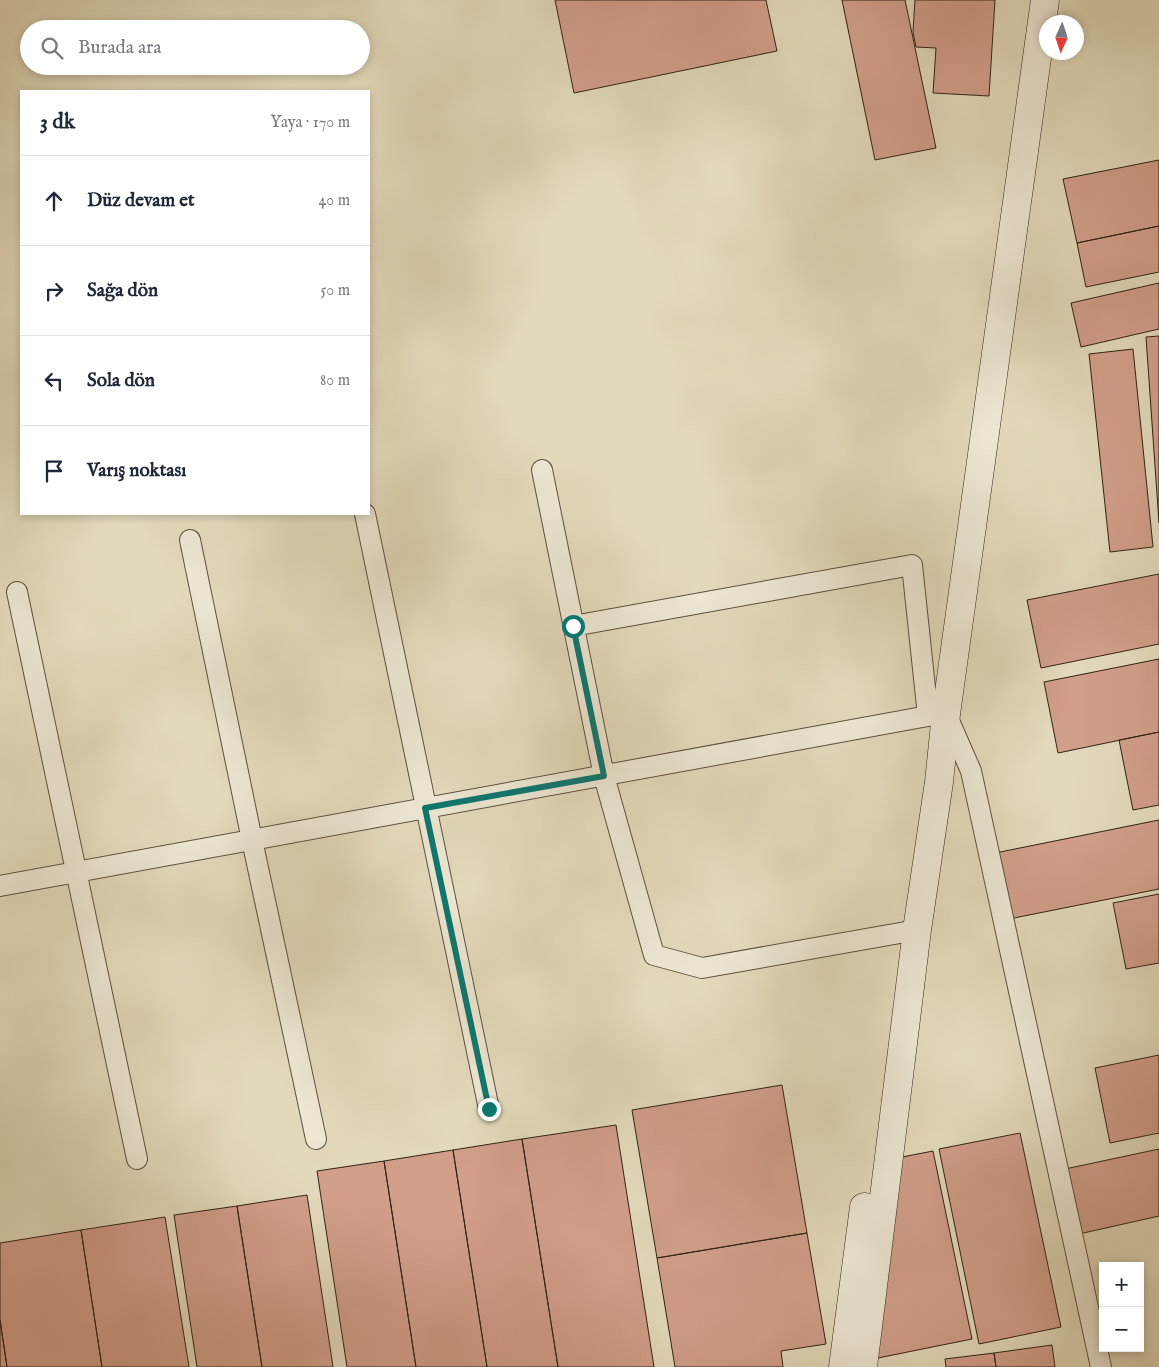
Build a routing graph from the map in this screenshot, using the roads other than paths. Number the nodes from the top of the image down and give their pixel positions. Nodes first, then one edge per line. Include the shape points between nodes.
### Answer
1 (1045, 0) edge
2 (542, 470) dead end
3 (365, 515) edge
4 (190, 540) dead end
5 (17, 592) dead end
6 (573, 626) junction
7 (937, 715) junction
8 (604, 776) junction
9 (425, 808) junction
10 (252, 840) junction
11 (75, 872) junction
12 (0, 886) edge
13 (908, 932) junction
14 (489, 1109) dead end
15 (316, 1139) dead end
16 (137, 1159) dead end
17 (843, 1367) edge
18 (863, 1367) edge
19 (1101, 1367) edge

1 - 7 street
2 - 6 street
3 - 9 street
4 - 10 street
5 - 11 street
6 - 7 street via 912,565
6 - 8 street
7 - 8 street
7 - 13 street via 938,782
7 - 19 street via 971,771
8 - 9 street
8 - 13 street via 654,955 702,968
9 - 10 street
9 - 14 street
10 - 11 street
10 - 15 street
11 - 12 street
11 - 16 street
13 - 17 street
13 - 18 street

